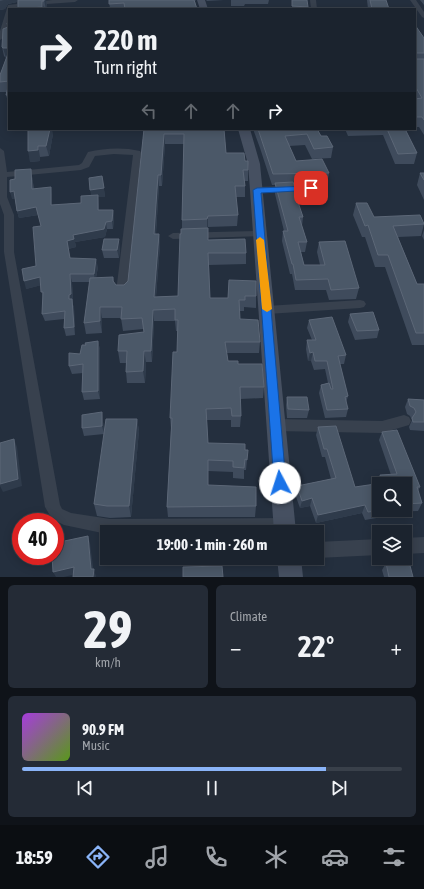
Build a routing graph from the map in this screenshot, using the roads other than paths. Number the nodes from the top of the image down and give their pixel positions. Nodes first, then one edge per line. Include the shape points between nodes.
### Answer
1 (71, 0) edge
2 (413, 0) edge
3 (78, 2) edge
4 (9, 8) edge
5 (8, 14) edge
6 (424, 16) edge
7 (0, 38) edge
8 (244, 130) edge
9 (0, 151) edge
10 (4, 175) junction
11 (311, 188) dead end
12 (257, 190) junction
13 (260, 234) junction
14 (173, 236) dead end
15 (122, 292) edge
16 (360, 304) dead end
17 (267, 310) junction
18 (404, 421) dead end
19 (276, 425) junction
20 (100, 525) edge
21 (284, 525) edge
22 (424, 545) edge
23 (412, 546) edge
24 (372, 547) edge
25 (324, 550) edge
26 (290, 565) edge
27 (291, 577) edge

1 - 3 street
1 - 4 street via 20,4
2 - 6 street
5 - 7 street
8 - 12 street via 254,164
9 - 10 street
10 - 15 street via 81,167 86,165 91,154 97,152 137,153
10 - 20 street via 2,191 9,215 9,252 53,507 56,514 69,520
11 - 12 street
12 - 13 street
13 - 14 street
13 - 17 street
16 - 17 street
17 - 19 street
18 - 19 street via 382,427
19 - 21 street
22 - 23 street
24 - 25 street
26 - 27 street

